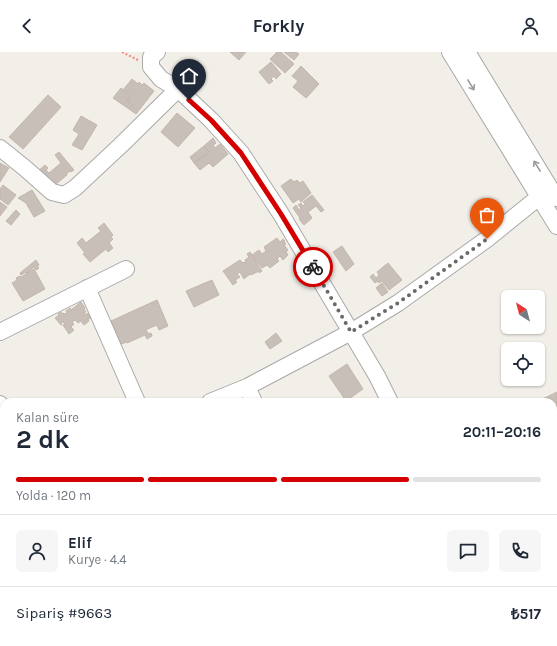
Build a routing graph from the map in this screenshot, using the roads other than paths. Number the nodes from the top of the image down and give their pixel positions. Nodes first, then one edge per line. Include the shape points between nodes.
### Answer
1 (157, 52) edge
2 (450, 52) edge
3 (467, 52) edge
4 (178, 89) junction
5 (0, 148) edge
6 (549, 195) edge
7 (557, 226) edge
8 (126, 269) dead end
9 (87, 288) junction
10 (0, 332) edge
11 (351, 332) junction
12 (246, 387) junction
13 (135, 398) edge
14 (220, 398) edge
15 (252, 398) edge
16 (388, 398) edge

1 - 4 street via 151,57 151,67 161,79
2 -> 6 street
6 -> 3 street
4 - 5 street via 86,178 64,195 52,192
4 - 11 street via 241,153 281,214
6 - 7 street
6 - 11 street via 398,303
8 - 9 street
9 - 10 street
9 - 13 street
11 - 12 street
11 - 16 street
12 - 14 street
12 - 15 street

